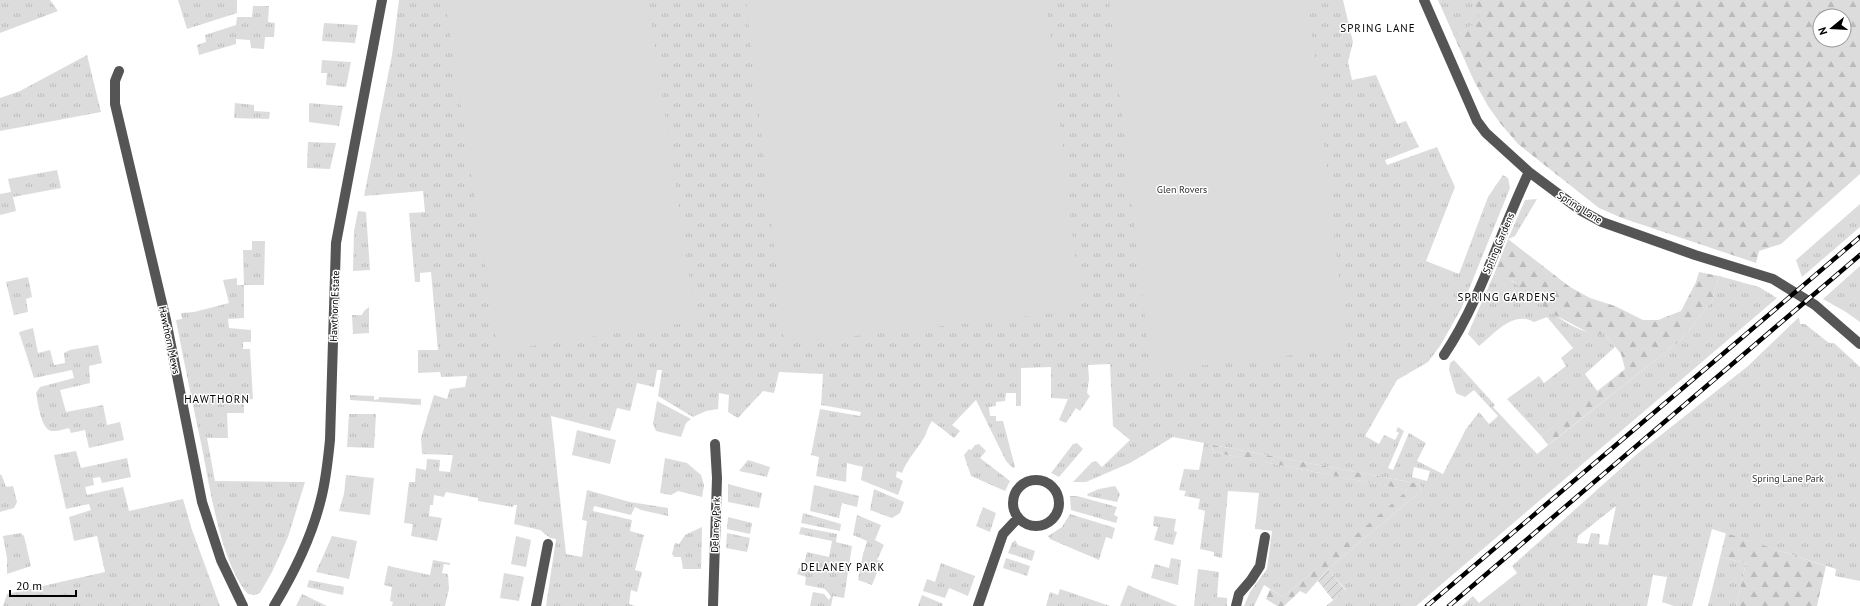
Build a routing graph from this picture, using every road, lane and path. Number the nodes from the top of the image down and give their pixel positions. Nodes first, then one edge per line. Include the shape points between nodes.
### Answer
1 (382, 0) edge
2 (1424, 0) edge
3 (119, 71) dead end
4 (1529, 172) junction
5 (1860, 344) edge
6 (1444, 355) dead end
7 (715, 444) dead end
8 (1018, 518) junction
9 (1265, 537) dead end
10 (548, 544) dead end
11 (242, 606) edge
12 (274, 606) edge
13 (536, 606) edge
14 (713, 606) edge
15 (978, 606) edge
16 (1236, 606) edge

1 - 12 street, Hawthorn Estate via 336,243 327,470 322,498 312,527
2 - 4 street, Spring Lane via 1477,121 1486,133
3 - 11 street, Hawthorn Mews via 115,80 115,104 166,320 202,502 221,560
4 - 5 street, Spring Lane via 1580,210 1602,222 1773,279 1815,305
4 - 6 street, Spring Gardens via 1474,300
7 - 14 street, Delaney Park
8 - 8 street via 1032,526 1047,524 1058,513 1060,498 1057,491 1052,485 1038,479 1023,483 1017,489 1013,503
8 - 15 street via 1003,534
9 - 16 street via 1260,566 1240,594
10 - 13 street

